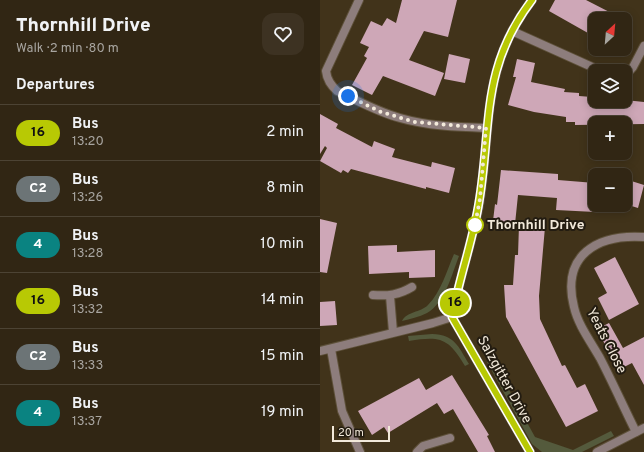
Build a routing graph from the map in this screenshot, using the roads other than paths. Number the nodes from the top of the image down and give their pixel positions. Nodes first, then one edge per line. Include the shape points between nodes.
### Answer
1 (359, 0) edge
2 (532, 0) edge
3 (512, 31) junction
4 (644, 46) edge
5 (588, 65) edge
6 (632, 68) edge
7 (486, 128) junction
8 (644, 238) edge
9 (412, 287) dead end
10 (374, 295) dead end
11 (390, 296) junction
12 (452, 317) junction
13 (393, 332) junction
14 (331, 349) junction
15 (320, 351) edge
16 (640, 430) edge
17 (450, 438) dead end
18 (360, 452) edge
19 (417, 452) edge
20 (530, 452) edge
21 (597, 452) edge

1 - 7 street via 326,71 333,87 398,118 436,125
2 - 3 street
3 - 5 street
3 - 7 street via 493,79
4 - 6 street
7 - 12 street via 475,225
8 - 16 street, Yeats Close via 620,238 589,247 576,264 572,282 572,301 576,315
9 - 11 street
10 - 11 street
11 - 13 street
12 - 13 street
12 - 20 street, Salzgitter Drive
13 - 14 street
14 - 15 street
14 - 18 street via 342,411
16 - 21 street
17 - 19 street via 423,446

